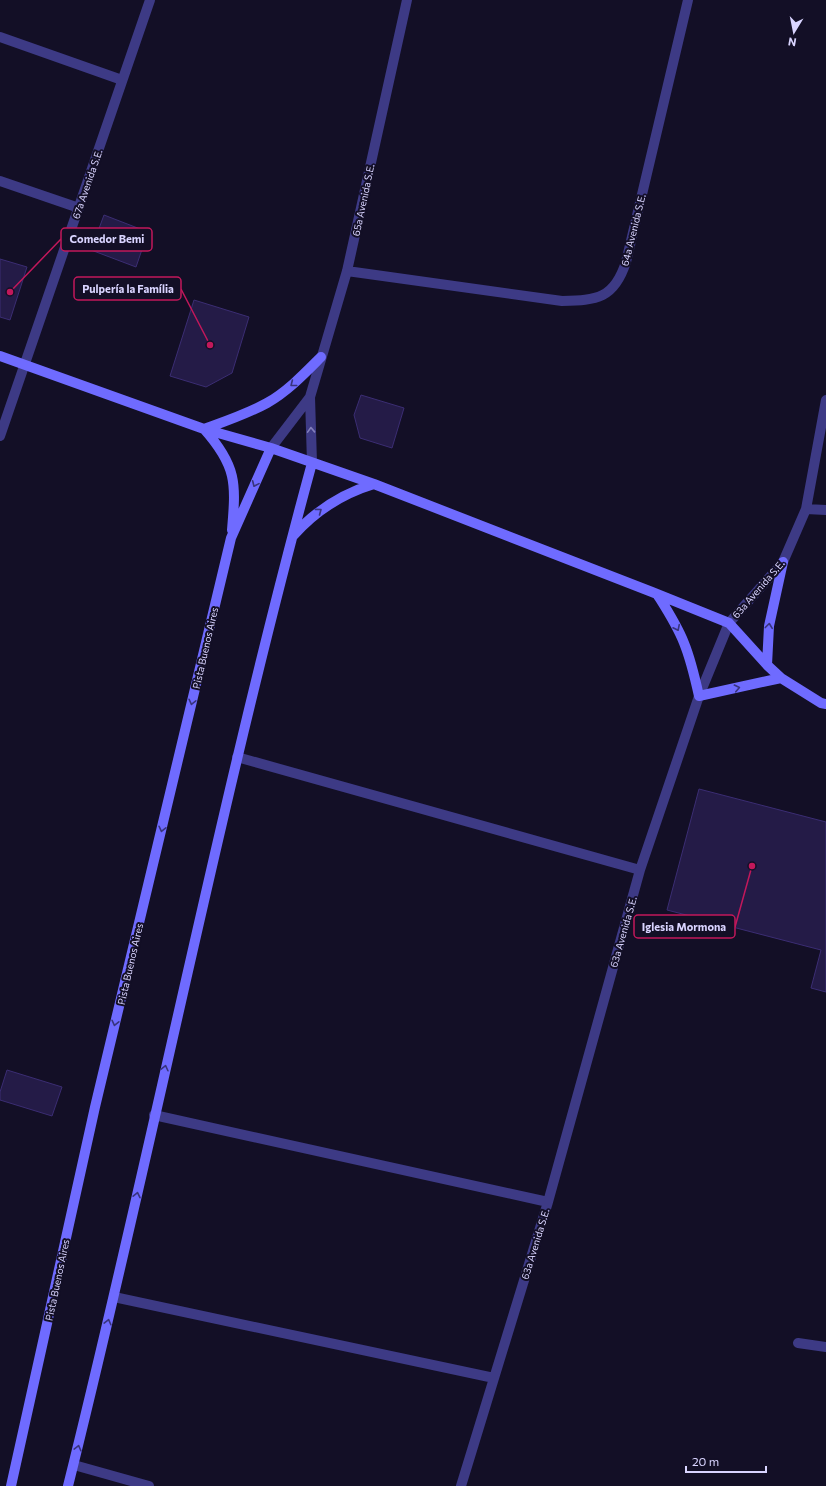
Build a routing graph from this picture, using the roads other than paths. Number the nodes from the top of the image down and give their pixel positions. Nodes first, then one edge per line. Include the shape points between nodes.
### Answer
1 (150, 0) edge
2 (407, 0) edge
3 (688, 0) edge
4 (0, 37) edge
5 (122, 80) junction
6 (0, 181) edge
7 (78, 208) junction
8 (347, 272) junction
9 (0, 356) edge
10 (321, 357) junction
11 (25, 365) junction
12 (310, 397) junction
13 (826, 400) edge
14 (204, 429) junction
15 (0, 434) edge
16 (271, 448) junction
17 (312, 463) junction
18 (374, 484) junction
19 (806, 509) junction
20 (826, 510) edge
21 (231, 538) junction
22 (291, 538) junction
23 (783, 562) junction
24 (657, 594) junction
25 (728, 623) junction
26 (767, 665) junction
27 (781, 678) junction
28 (699, 696) junction
29 (826, 704) edge
30 (237, 757) junction
31 (640, 870) junction
32 (154, 1116) junction
33 (548, 1202) junction
34 (114, 1297) junction
35 (798, 1343) dead end
36 (826, 1347) edge
37 (494, 1378) junction
38 (74, 1465) junction
39 (11, 1486) edge
40 (68, 1486) edge
41 (149, 1486) edge
42 (461, 1486) edge

1 - 5 street, 67a Avenida S.E.
2 - 8 street, 65a Avenida S.E.
3 - 8 street, 64a Avenida S.E. via 626,262 614,287 592,299 562,301
4 - 5 street
5 - 7 street, 67a Avenida S.E.
6 - 7 street
7 - 11 street, 67a Avenida S.E.
8 - 10 street, 65a Avenida S.E.
9 - 11 street
10 - 12 street, 65a Avenida S.E.
10 -> 14 street via 297,381 269,402 237,418
11 - 14 street
11 - 15 street, 67a Avenida S.E.
12 - 16 street, 65a Avenida S.E.
17 -> 12 street, 65a Avenida S.E.
13 - 19 street, 63a Avenida S.E.
14 - 16 street
14 - 21 street via 226,457 234,483
16 - 17 street
16 -> 21 street, Pista Buenos Aires
17 - 18 street
17 - 22 street
22 -> 18 street via 322,509 347,494
18 - 24 street
19 - 20 street
19 - 23 street, 63a Avenida S.E.
21 -> 39 street, Pista Buenos Aires via 95,1107
22 - 30 street
23 - 25 street, 63a Avenida S.E.
26 -> 23 street via 769,626
24 - 25 street
24 -> 28 street via 684,643
25 - 26 street
25 - 28 street, 63a Avenida S.E.
26 - 27 street
28 -> 27 street
27 - 29 street
28 - 31 street, 63a Avenida S.E.
30 - 31 street
32 -> 30 street
31 - 33 street, 63a Avenida S.E.
32 - 33 street
34 -> 32 street
33 - 37 street, 63a Avenida S.E.
34 - 37 street
38 -> 34 street
35 - 36 street
37 - 42 street, 63a Avenida S.E.
38 - 40 street
38 - 41 street

